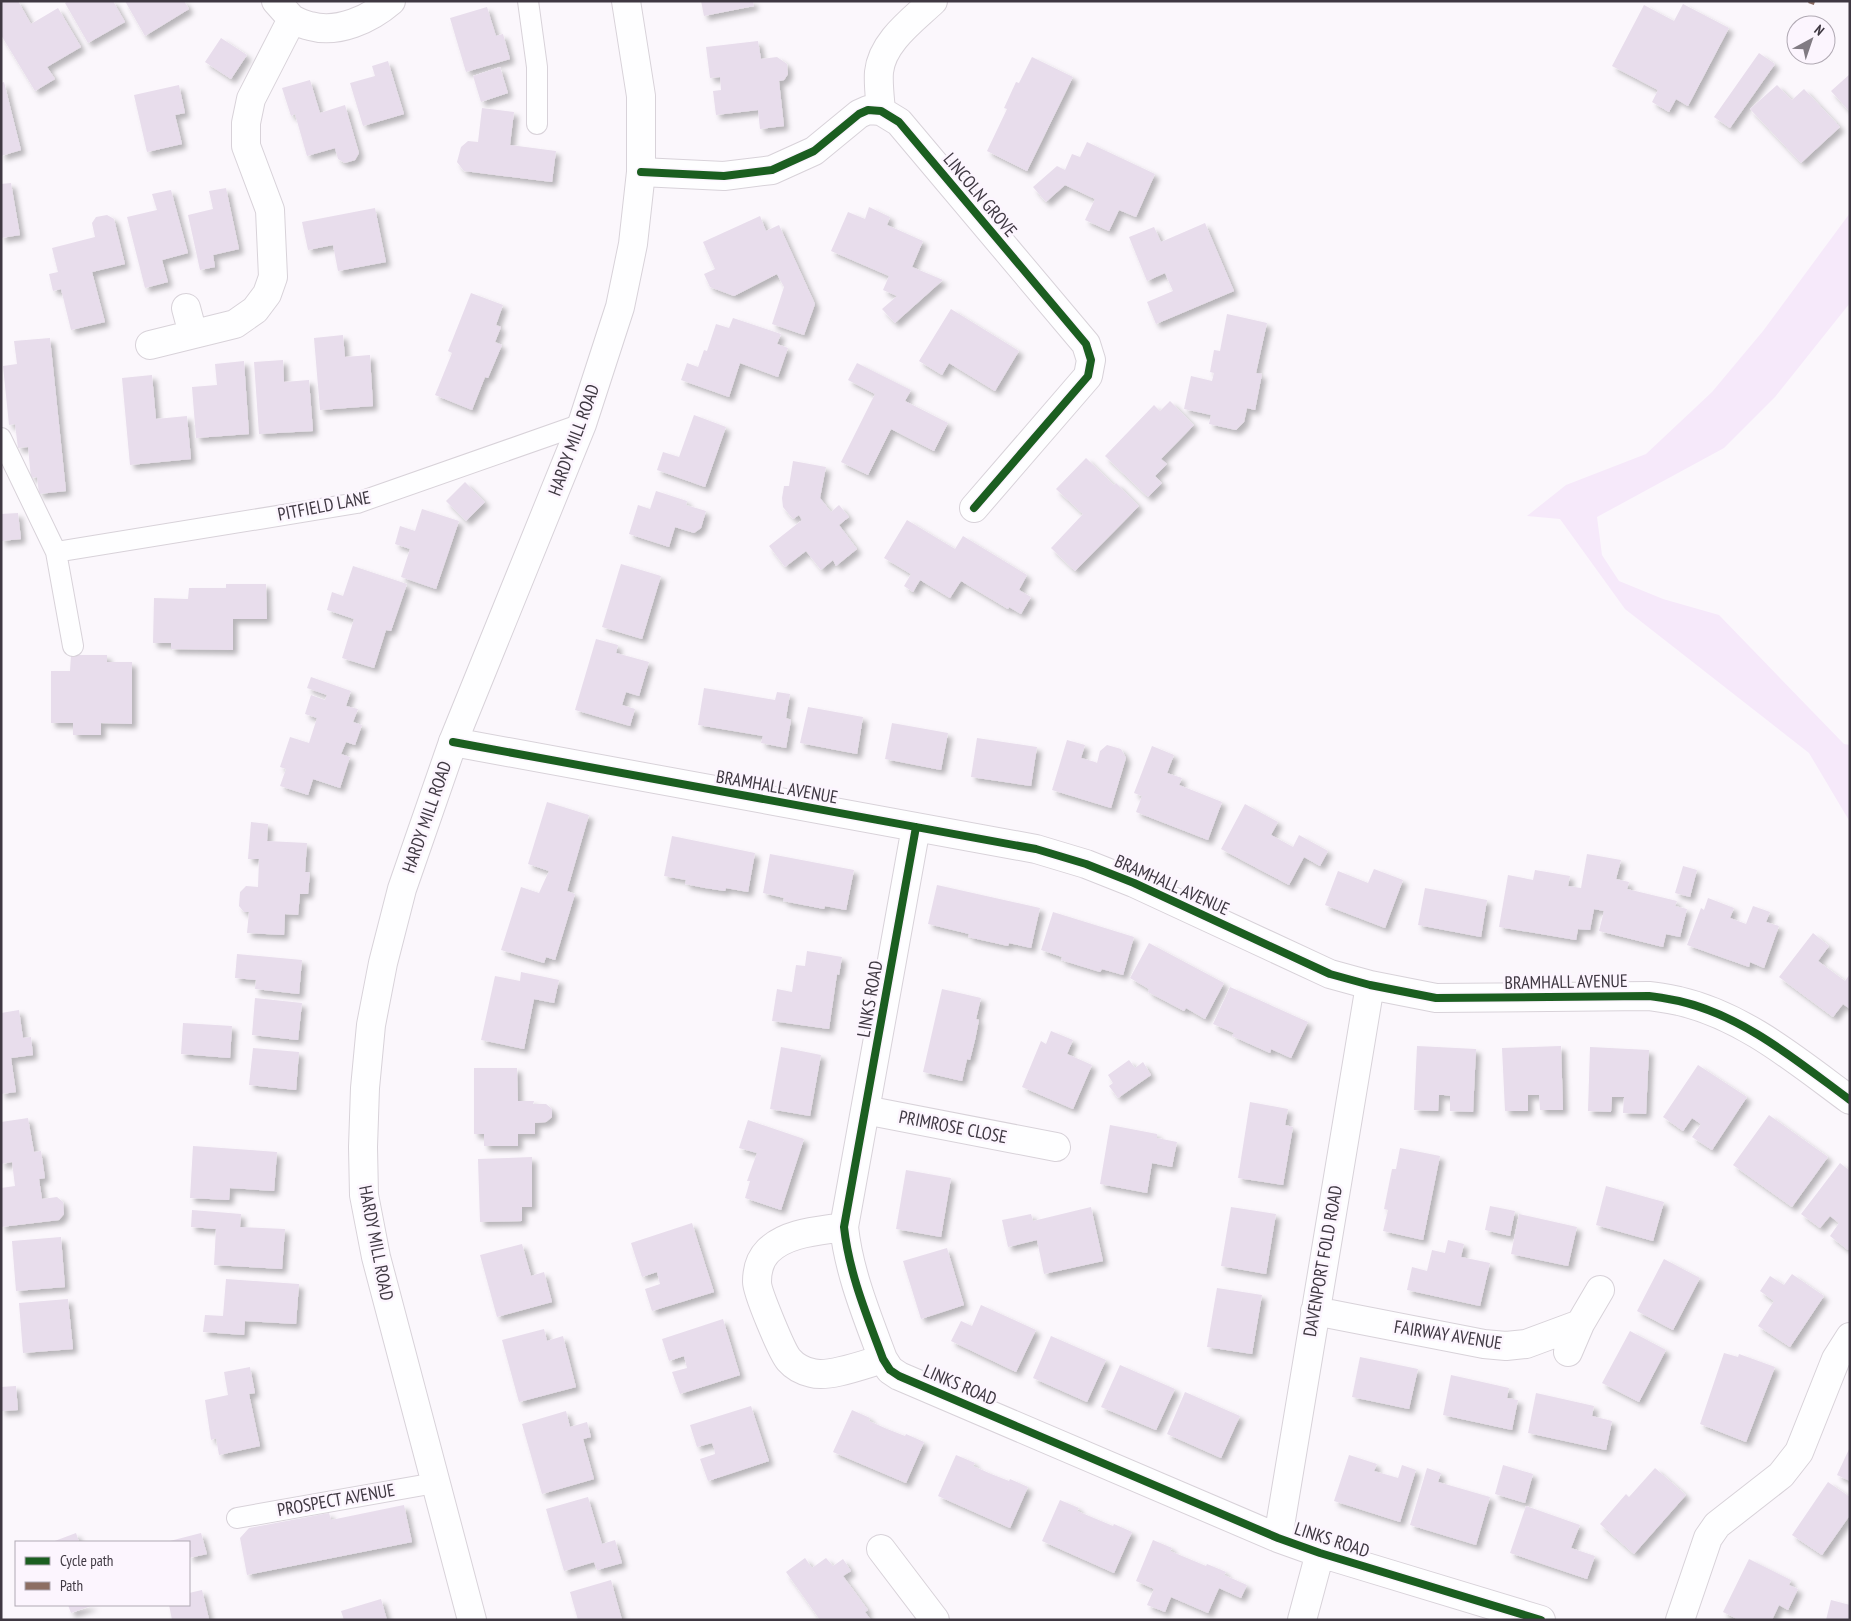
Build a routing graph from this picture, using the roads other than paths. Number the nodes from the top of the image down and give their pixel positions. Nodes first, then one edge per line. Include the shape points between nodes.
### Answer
1 (391, 1) edge
2 (528, 1) edge
3 (626, 1) edge
4 (933, 1) edge
5 (284, 10) edge
6 (881, 111) junction
7 (537, 124) dead end
8 (641, 172) junction
9 (186, 308) dead end
10 (193, 334) junction
11 (150, 345) dead end
12 (582, 424) junction
13 (1, 438) edge
14 (974, 508) dead end
15 (56, 552) junction
16 (73, 646) dead end
17 (454, 742) junction
18 (916, 827) junction
19 (1370, 986) junction
20 (1850, 1100) edge
21 (866, 1110) junction
22 (1045, 1152) dead end
23 (844, 1227) junction
24 (1600, 1290) dead end
25 (1315, 1311) junction
26 (1580, 1324) junction
27 (1850, 1337) edge
28 (1568, 1352) dead end
29 (882, 1359) junction
30 (435, 1483) junction
31 (238, 1518) dead end
32 (1278, 1538) junction
33 (881, 1549) dead end
34 (1320, 1554) junction
35 (472, 1620) edge
36 (935, 1620) edge
37 (1302, 1620) edge
38 (1540, 1620) edge
39 (1680, 1620) edge

1 - 5 street via 361,21 332,28 312,27
2 - 7 lane via 537,67
3 - 8 street, HARDY MILL ROAD via 641,96
4 - 6 street via 885,52 879,70
5 - 10 street via 251,99 246,123 246,146 270,210 273,277 267,294 255,310 235,324
6 - 8 street via 868,110 859,114 814,151 772,170 724,176
6 - 14 street, LINCOLN GROVE via 899,122 1086,344 1090,360 1088,376
8 - 12 street, HARDY MILL ROAD via 633,244 620,307
9 - 10 street
10 - 11 street
12 - 15 lane, PITFIELD LANE via 357,503
12 - 17 street, HARDY MILL ROAD
13 - 15 lane
15 - 16 lane
17 - 18 street, BRAMHALL AVENUE
17 - 30 street, HARDY MILL ROAD via 402,889 383,963 371,1025 362,1147 364,1194 376,1257
18 - 19 street, BRAMHALL AVENUE via 1036,850 1086,864 1330,974
18 - 21 street, LINKS ROAD
19 - 20 street, BRAMHALL AVENUE via 1436,998 1649,996 1679,1001 1742,1025
19 - 25 street, DAVENPORT FOLD ROAD
21 - 22 street, PRIMROSE CLOSE
21 - 23 street, LINKS ROAD
23 - 29 street, LINKS ROAD via 851,1268
23 - 29 street via 793,1236 780,1242 768,1251 759,1266 757,1284 782,1350 799,1369 814,1374 832,1373
24 - 26 street
25 - 26 street, FAIRWAY AVENUE via 1506,1346 1526,1344
25 - 32 street, DAVENPORT FOLD ROAD
26 - 28 street
27 - 39 street via 1836,1360 1799,1452 1790,1465 1717,1525 1708,1538
29 - 32 street, LINKS ROAD via 899,1376
30 - 31 lane, PROSPECT AVENUE
30 - 35 street, HARDY MILL ROAD
32 - 34 street, LINKS ROAD
33 - 36 street
34 - 37 street
34 - 38 street, LINKS ROAD

